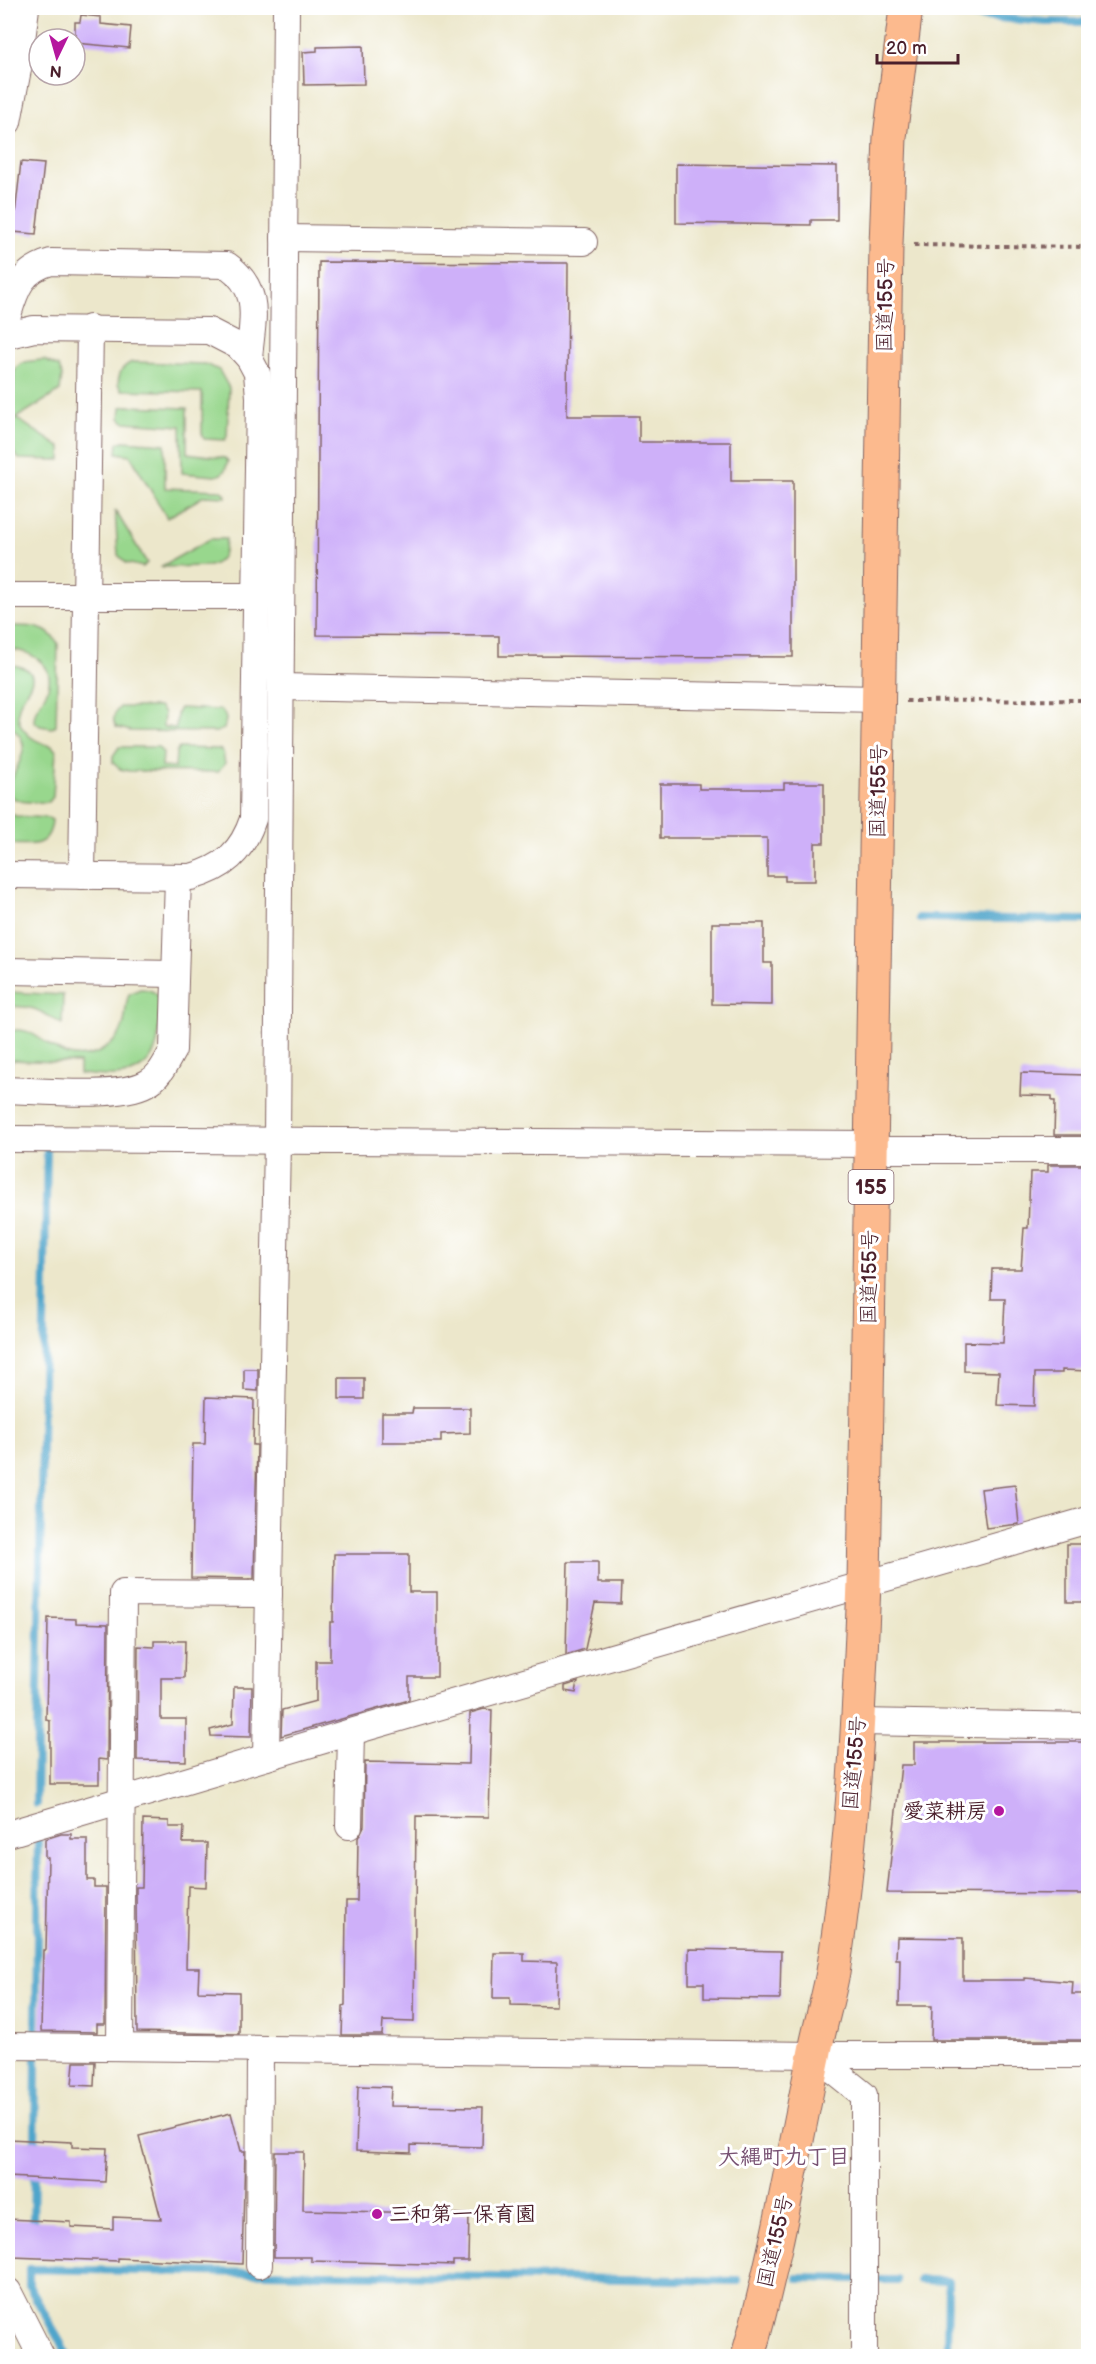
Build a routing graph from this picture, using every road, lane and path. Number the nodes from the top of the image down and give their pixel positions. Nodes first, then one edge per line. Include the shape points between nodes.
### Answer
1 (26, 8) edge
2 (286, 8) edge
3 (906, 8) edge
4 (8, 122) edge
5 (284, 238) junction
6 (584, 242) dead end
7 (886, 245) junction
8 (1089, 247) edge
9 (8, 315) edge
10 (90, 328) junction
11 (8, 335) edge
12 (249, 358) junction
13 (8, 596) edge
14 (86, 596) junction
15 (256, 596) junction
16 (281, 687) junction
17 (879, 700) junction
18 (1089, 700) edge
19 (8, 875) edge
20 (82, 876) junction
21 (178, 877) junction
22 (8, 971) edge
23 (176, 974) junction
24 (8, 1090) edge
25 (8, 1139) edge
26 (277, 1140) junction
27 (872, 1147) junction
28 (1089, 1150) edge
29 (1089, 1520) edge
30 (864, 1583) junction
31 (269, 1594) junction
32 (858, 1722) junction
33 (1089, 1726) edge
34 (351, 1732) junction
35 (266, 1757) junction
36 (121, 1800) junction
37 (349, 1826) dead end
38 (8, 1834) edge
39 (8, 2046) edge
40 (120, 2047) junction
41 (260, 2049) junction
42 (814, 2055) junction
43 (1089, 2055) edge
44 (259, 2265) dead end
45 (8, 2291) edge
46 (41, 2356) edge
47 (748, 2356) edge
48 (864, 2356) edge

1 - 4 street
2 - 5 street
3 - 7 highway, 国道155号 / 155 via 890,137
5 - 6 street
5 - 16 street
7 - 8 path
7 - 17 highway, 国道155号 / 155
9 - 12 street via 23,278 51,262 227,265 238,273 253,299
10 - 11 street via 34,329
10 - 12 street via 209,331 238,346
10 - 14 street
12 - 15 street via 257,373 259,397
13 - 14 street
14 - 15 street
14 - 20 street
15 - 21 street via 253,819 244,840 222,865 210,872
16 - 17 street
16 - 26 street
17 - 18 path
17 - 27 highway, 国道155号 / 155
19 - 20 street
20 - 21 street
21 - 23 street
22 - 23 street
23 - 24 street via 173,1050 149,1083 115,1092
25 - 26 street
26 - 27 street
26 - 31 street
27 - 28 street
27 - 30 highway, 国道155号 / 155
29 - 30 street
30 - 32 highway, 国道155号 / 155
30 - 34 street
31 - 35 street
31 - 36 street via 123,1593
32 - 33 street
32 - 42 highway, 国道155号 / 155 via 833,1973
34 - 35 street
34 - 37 street
35 - 36 street
36 - 38 street
36 - 40 street
39 - 40 street
40 - 41 street
41 - 42 street
41 - 44 street
42 - 43 street
42 - 47 highway, 国道155号 / 155 via 799,2138
42 - 48 street via 864,2095
45 - 46 street

